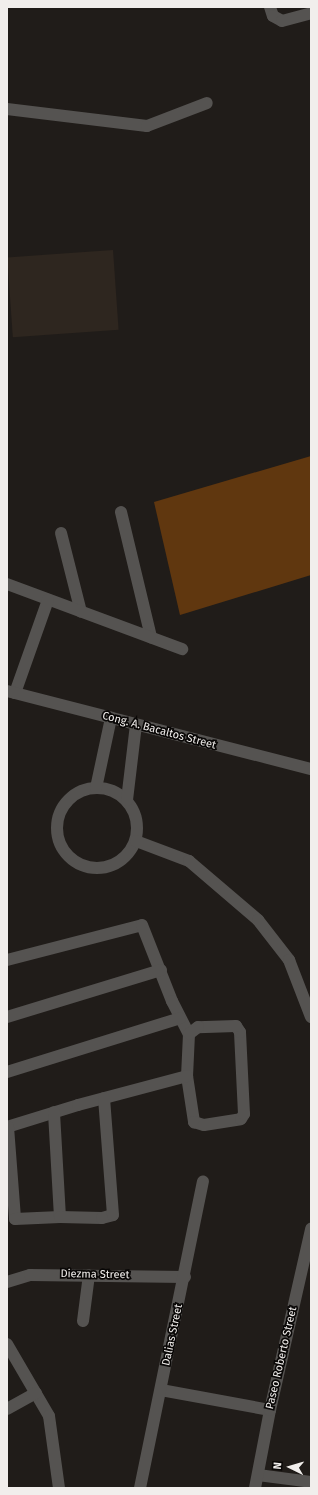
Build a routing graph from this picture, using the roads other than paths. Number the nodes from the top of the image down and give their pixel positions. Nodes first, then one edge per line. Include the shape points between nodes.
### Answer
1 (270, 7) edge
2 (311, 13) edge
3 (207, 103) dead end
4 (7, 109) edge
5 (121, 512) dead end
6 (61, 533) dead end
7 (7, 584) edge
8 (48, 600) junction
9 (81, 612) junction
10 (151, 637) junction
11 (182, 649) dead end
12 (11, 692) edge
13 (111, 718) junction
14 (136, 725) junction
15 (311, 769) edge
16 (96, 788) junction
17 (126, 800) junction
18 (136, 841) junction
19 (7, 960) edge
20 (161, 970) junction
21 (7, 1017) edge
22 (311, 1017) edge
23 (180, 1018) junction
24 (189, 1034) junction
25 (7, 1072) edge
26 (187, 1076) junction
27 (104, 1098) junction
28 (54, 1112) junction
29 (7, 1127) edge
30 (203, 1181) dead end
31 (60, 1217) junction
32 (311, 1229) edge
33 (89, 1274) junction
34 (185, 1277) junction
35 (306, 1277) edge
36 (7, 1282) edge
37 (83, 1321) dead end
38 (7, 1344) edge
39 (161, 1390) junction
40 (36, 1393) junction
41 (7, 1409) edge
42 (270, 1410) junction
43 (258, 1475) junction
44 (311, 1482) edge
45 (59, 1488) edge
46 (140, 1488) edge
47 (255, 1488) edge

1 - 2 street via 273,16 282,21
3 - 4 street via 147,126
5 - 10 street
6 - 9 street
7 - 8 street
8 - 9 street
8 - 12 street
9 - 10 street
10 - 11 street
12 - 13 street, Cong. A. Bacaltos Street
13 - 14 street, Cong. A. Bacaltos Street
13 - 16 street
14 - 15 street, Cong. A. Bacaltos Street
14 - 17 street
16 - 17 street via 112,790
16 - 18 street via 78,793 65,804 57,827 64,850 74,861 88,868 102,869 117,864 128,854
17 - 18 street via 135,812 138,827
18 - 22 street via 189,861 258,920 289,960
19 - 20 street via 142,925
20 - 21 street
20 - 23 street
23 - 24 street
23 - 25 street
24 - 26 street
24 - 26 street via 198,1027 236,1026 240,1032 244,1114 241,1119 204,1125 194,1122
26 - 27 street
27 - 28 street
27 - 31 street via 113,1215 102,1218
28 - 29 street
28 - 31 street
29 - 31 street via 14,1219
30 - 34 street, Dalias Street
32 - 35 street, Paseo Roberto Street
33 - 34 street, Diezma Street
33 - 36 street, Diezma Street via 30,1275
33 - 37 street
34 - 39 street, Dalias Street
35 - 42 street, Paseo Roberto Street
38 - 40 street
39 - 42 street
39 - 46 street, Dalias Street
40 - 41 street
40 - 45 street via 49,1416
42 - 43 street, Paseo Roberto Street
43 - 44 street
43 - 47 street, Paseo Roberto Street

